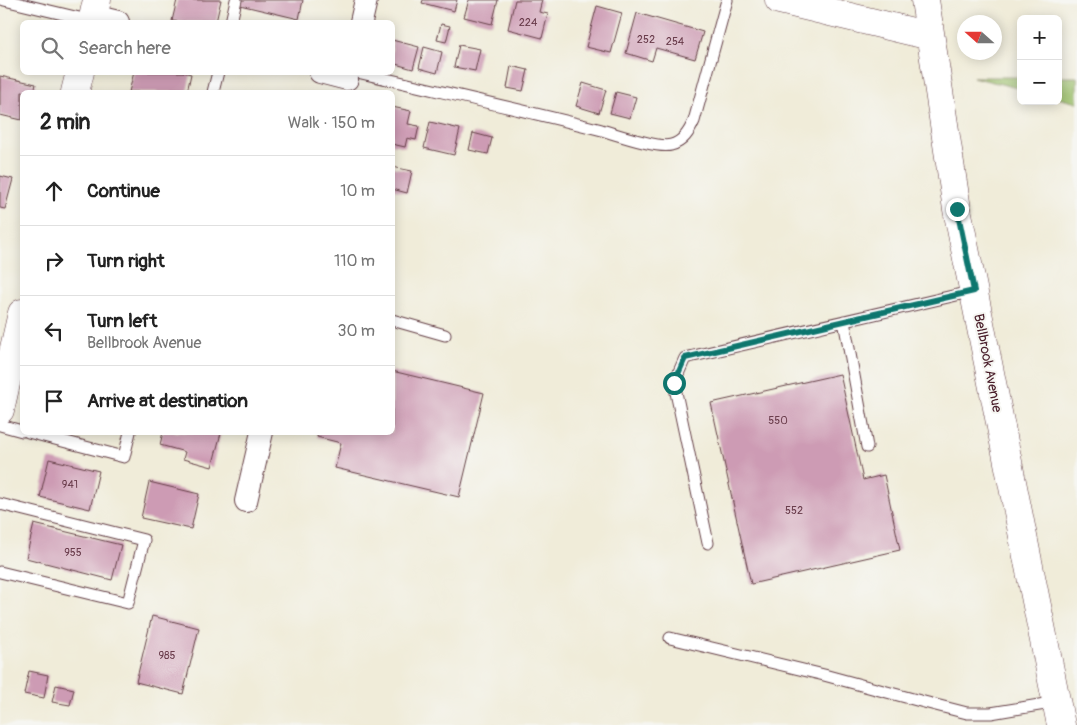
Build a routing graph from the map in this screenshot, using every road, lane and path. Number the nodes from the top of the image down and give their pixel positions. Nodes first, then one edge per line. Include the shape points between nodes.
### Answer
1 (4, 0) edge
2 (236, 0) edge
3 (366, 0) edge
4 (727, 0) edge
5 (779, 0) edge
6 (925, 0) edge
7 (98, 16) edge
8 (231, 20) edge
9 (361, 20) edge
10 (930, 36) junction
11 (79, 75) edge
12 (217, 75) edge
13 (332, 75) edge
14 (349, 79) edge
15 (76, 90) edge
16 (214, 90) edge
17 (974, 291) junction
18 (395, 321) edge
19 (844, 321) junction
20 (20, 334) edge
21 (445, 335) dead end
22 (18, 354) edge
23 (0, 410) edge
24 (0, 425) edge
25 (20, 430) edge
26 (42, 435) edge
27 (129, 435) edge
28 (261, 435) edge
29 (867, 447) dead end
30 (246, 501) dead end
31 (0, 504) edge
32 (708, 543) dead end
33 (0, 572) edge
34 (670, 638) dead end
35 (1059, 714) edge

1 - 7 lane
2 - 8 lane
3 - 9 street
4 - 14 lane via 694,121 690,131 671,146 658,146 597,129
5 - 10 street
6 - 10 street, Bellbrook Avenue
10 - 17 street, Bellbrook Avenue via 957,209
11 - 15 street
12 - 16 lane
13 - 14 street
17 - 19 lane
17 - 35 street, Bellbrook Avenue
18 - 21 lane
19 - 29 lane
19 - 32 lane via 685,358 674,383
20 - 22 street
22 - 23 street
24 - 25 lane
26 - 27 lane via 124,457
28 - 30 street
31 - 33 lane via 144,540 128,603
34 - 35 lane via 968,713

